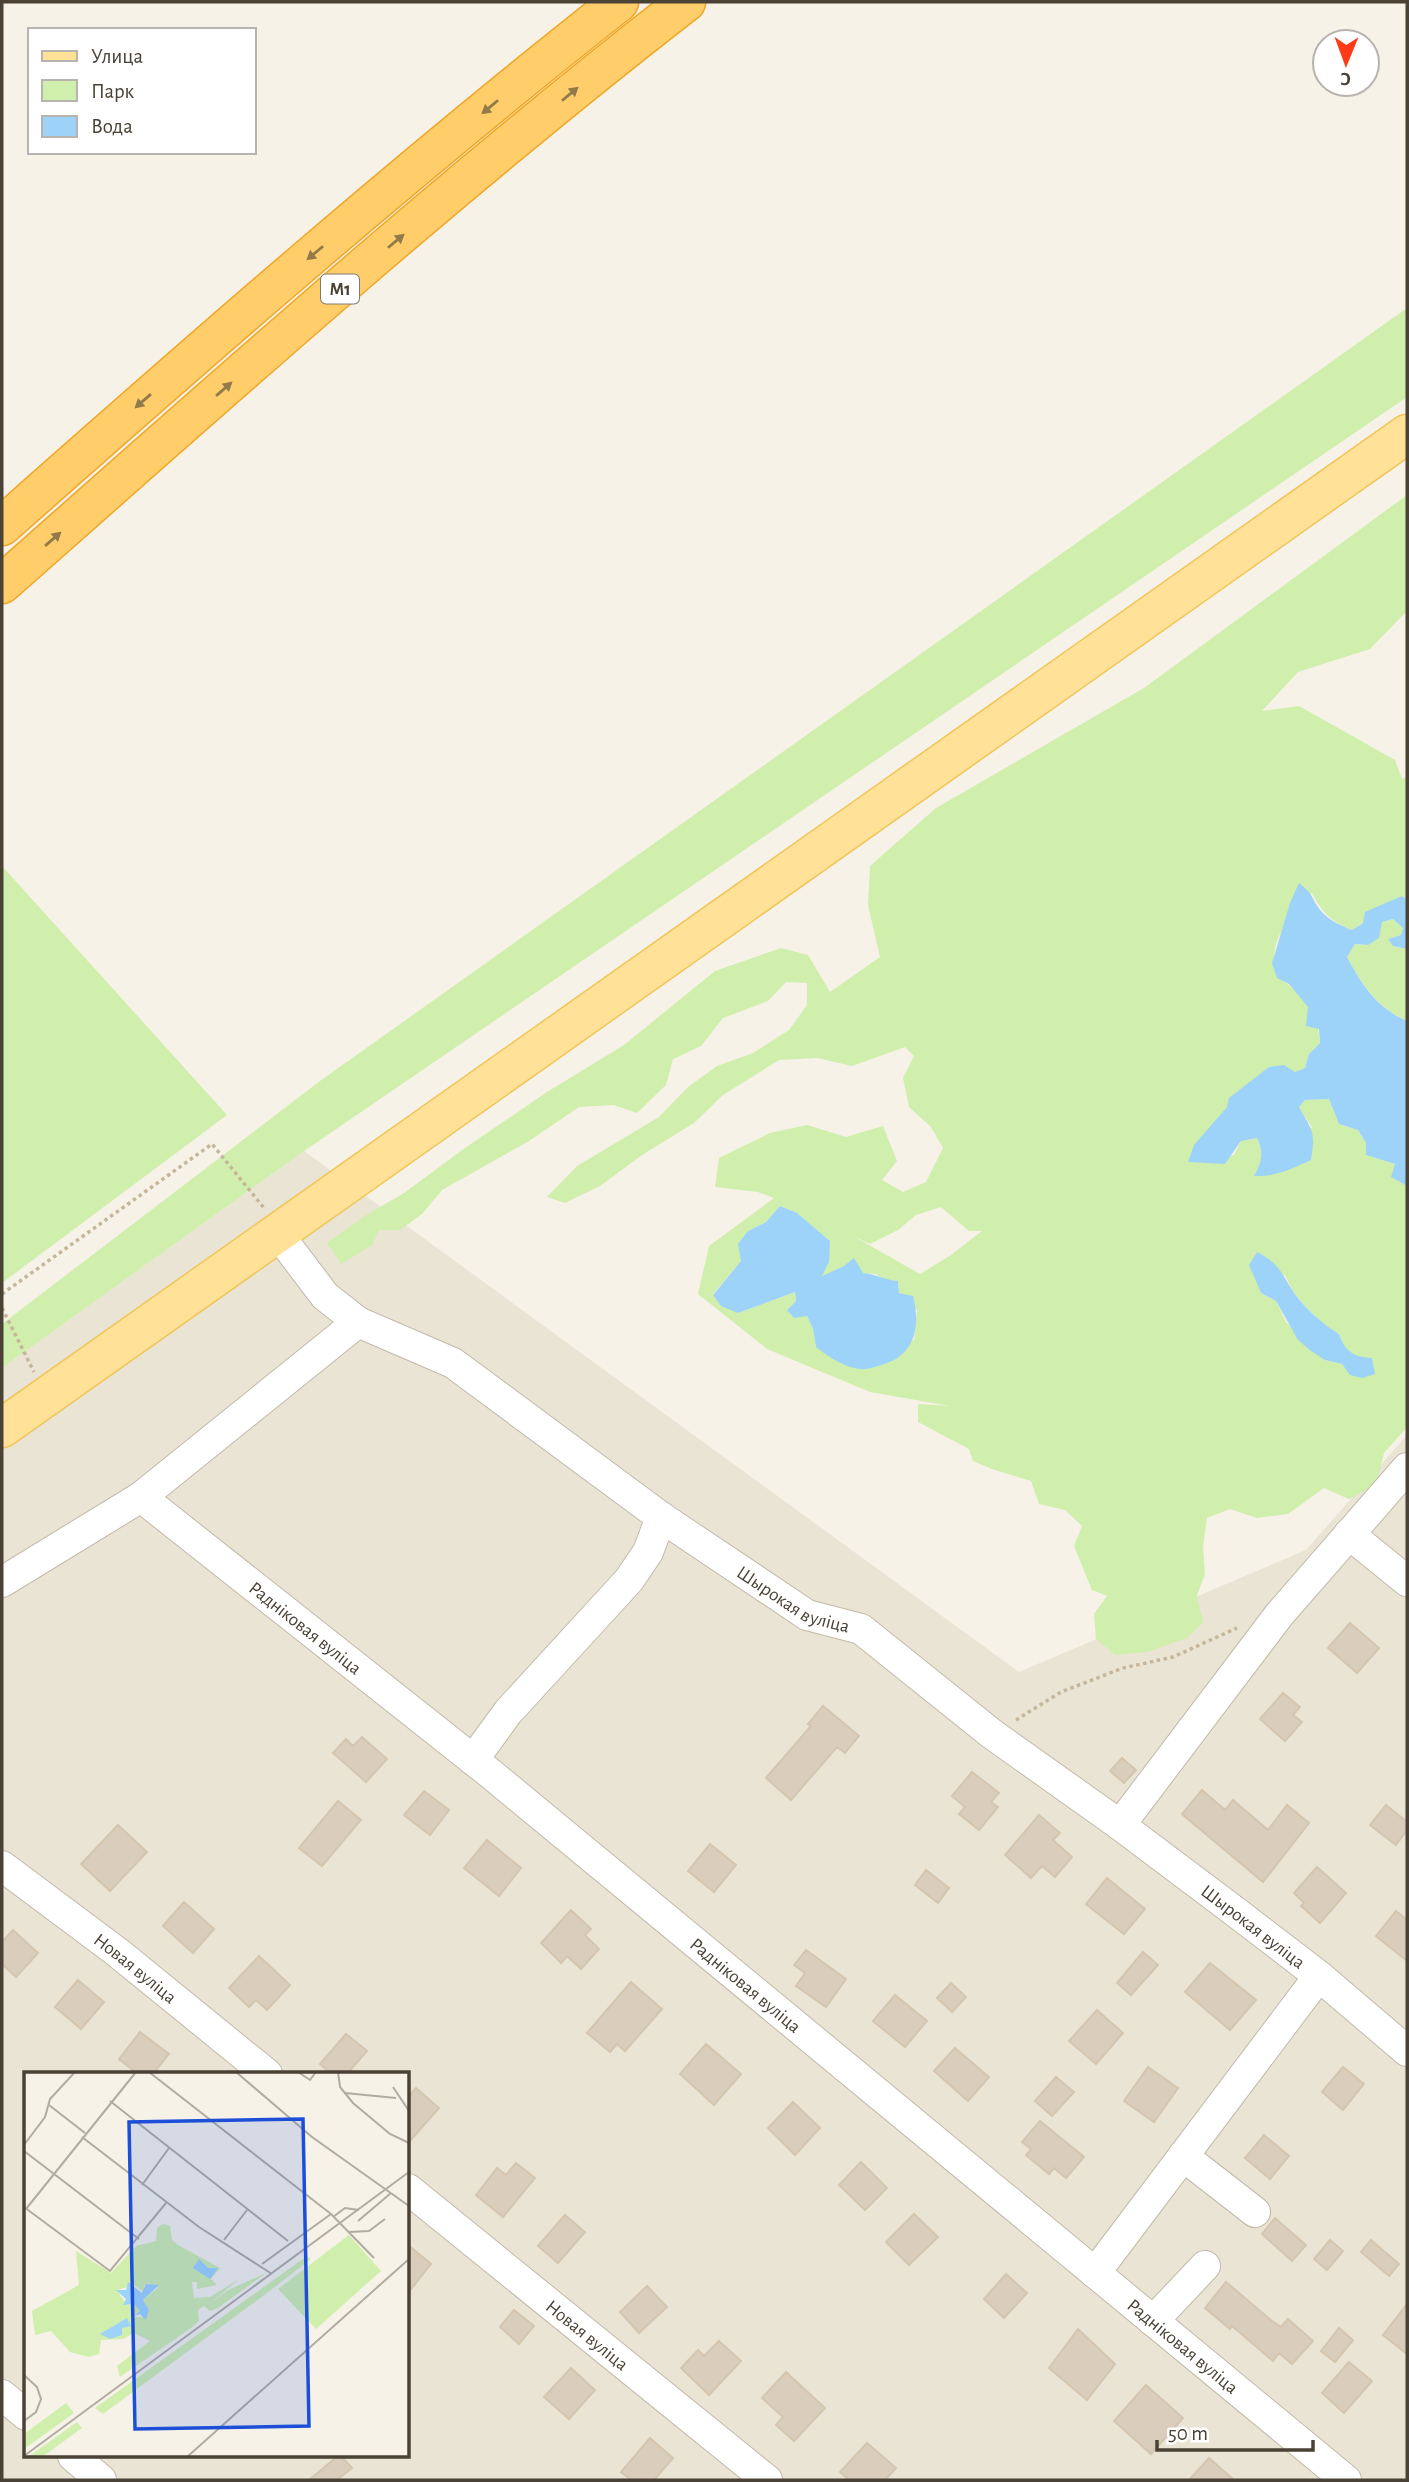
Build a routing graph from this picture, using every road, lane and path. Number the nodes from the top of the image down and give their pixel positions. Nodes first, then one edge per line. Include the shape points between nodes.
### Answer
1 (618, 2) edge
2 (686, 2) edge
3 (1407, 434) edge
4 (2, 526) edge
5 (2, 584) edge
6 (278, 1234) junction
7 (2, 1294) edge
8 (2, 1308) edge
9 (358, 1322) junction
10 (47, 1395) junction
11 (2, 1428) edge
12 (1407, 1468) edge
13 (141, 1497) junction
14 (661, 1517) junction
15 (1349, 1534) junction
16 (1407, 1581) edge
17 (2, 1582) edge
18 (1239, 1627) dead end
19 (992, 1734) junction
20 (472, 1760) junction
21 (1120, 1825) junction
22 (2, 1867) edge
23 (1319, 1976) junction
24 (1407, 2050) edge
25 (265, 2072) edge
26 (1183, 2156) junction
27 (410, 2191) edge
28 (1255, 2212) dead end
29 (1205, 2266) dead end
30 (1095, 2273) junction
31 (1153, 2321) junction
32 (2, 2395) edge
33 (24, 2413) edge
34 (75, 2458) edge
35 (101, 2480) edge
36 (767, 2480) edge
37 (1346, 2480) edge

1 -> 4 highway, М1 via 234,320
5 -> 2 highway, М1 via 263,354 592,75
3 - 6 main road
6 - 7 path via 263,1207 212,1144
6 - 9 street, Шырокая вуліца via 326,1296
6 - 10 main road
8 - 10 path
9 - 13 street
9 - 14 street, Шырокая вуліца via 453,1363
10 - 11 main road
12 - 15 street
13 - 17 street
13 - 20 street, Радніковая вуліца
14 - 19 street, Шырокая вуліца via 807,1615 861,1629
14 - 20 street via 648,1552 629,1580 508,1713
15 - 16 street
15 - 21 street via 1279,1615
18 - 19 path via 1174,1657 1123,1668 1060,1692
19 - 21 street, Шырокая вуліца
20 - 30 street, Радніковая вуліца
21 - 23 street, Шырокая вуліца
22 - 25 street, Новая вуліца via 117,1952
23 - 24 street, Шырокая вуліца
23 - 26 street
26 - 28 street
26 - 30 street
27 - 36 street, Новая вуліца
29 - 31 street
30 - 31 street, Радніковая вуліца
31 - 37 street, Радніковая вуліца
32 - 33 street
34 - 35 street

